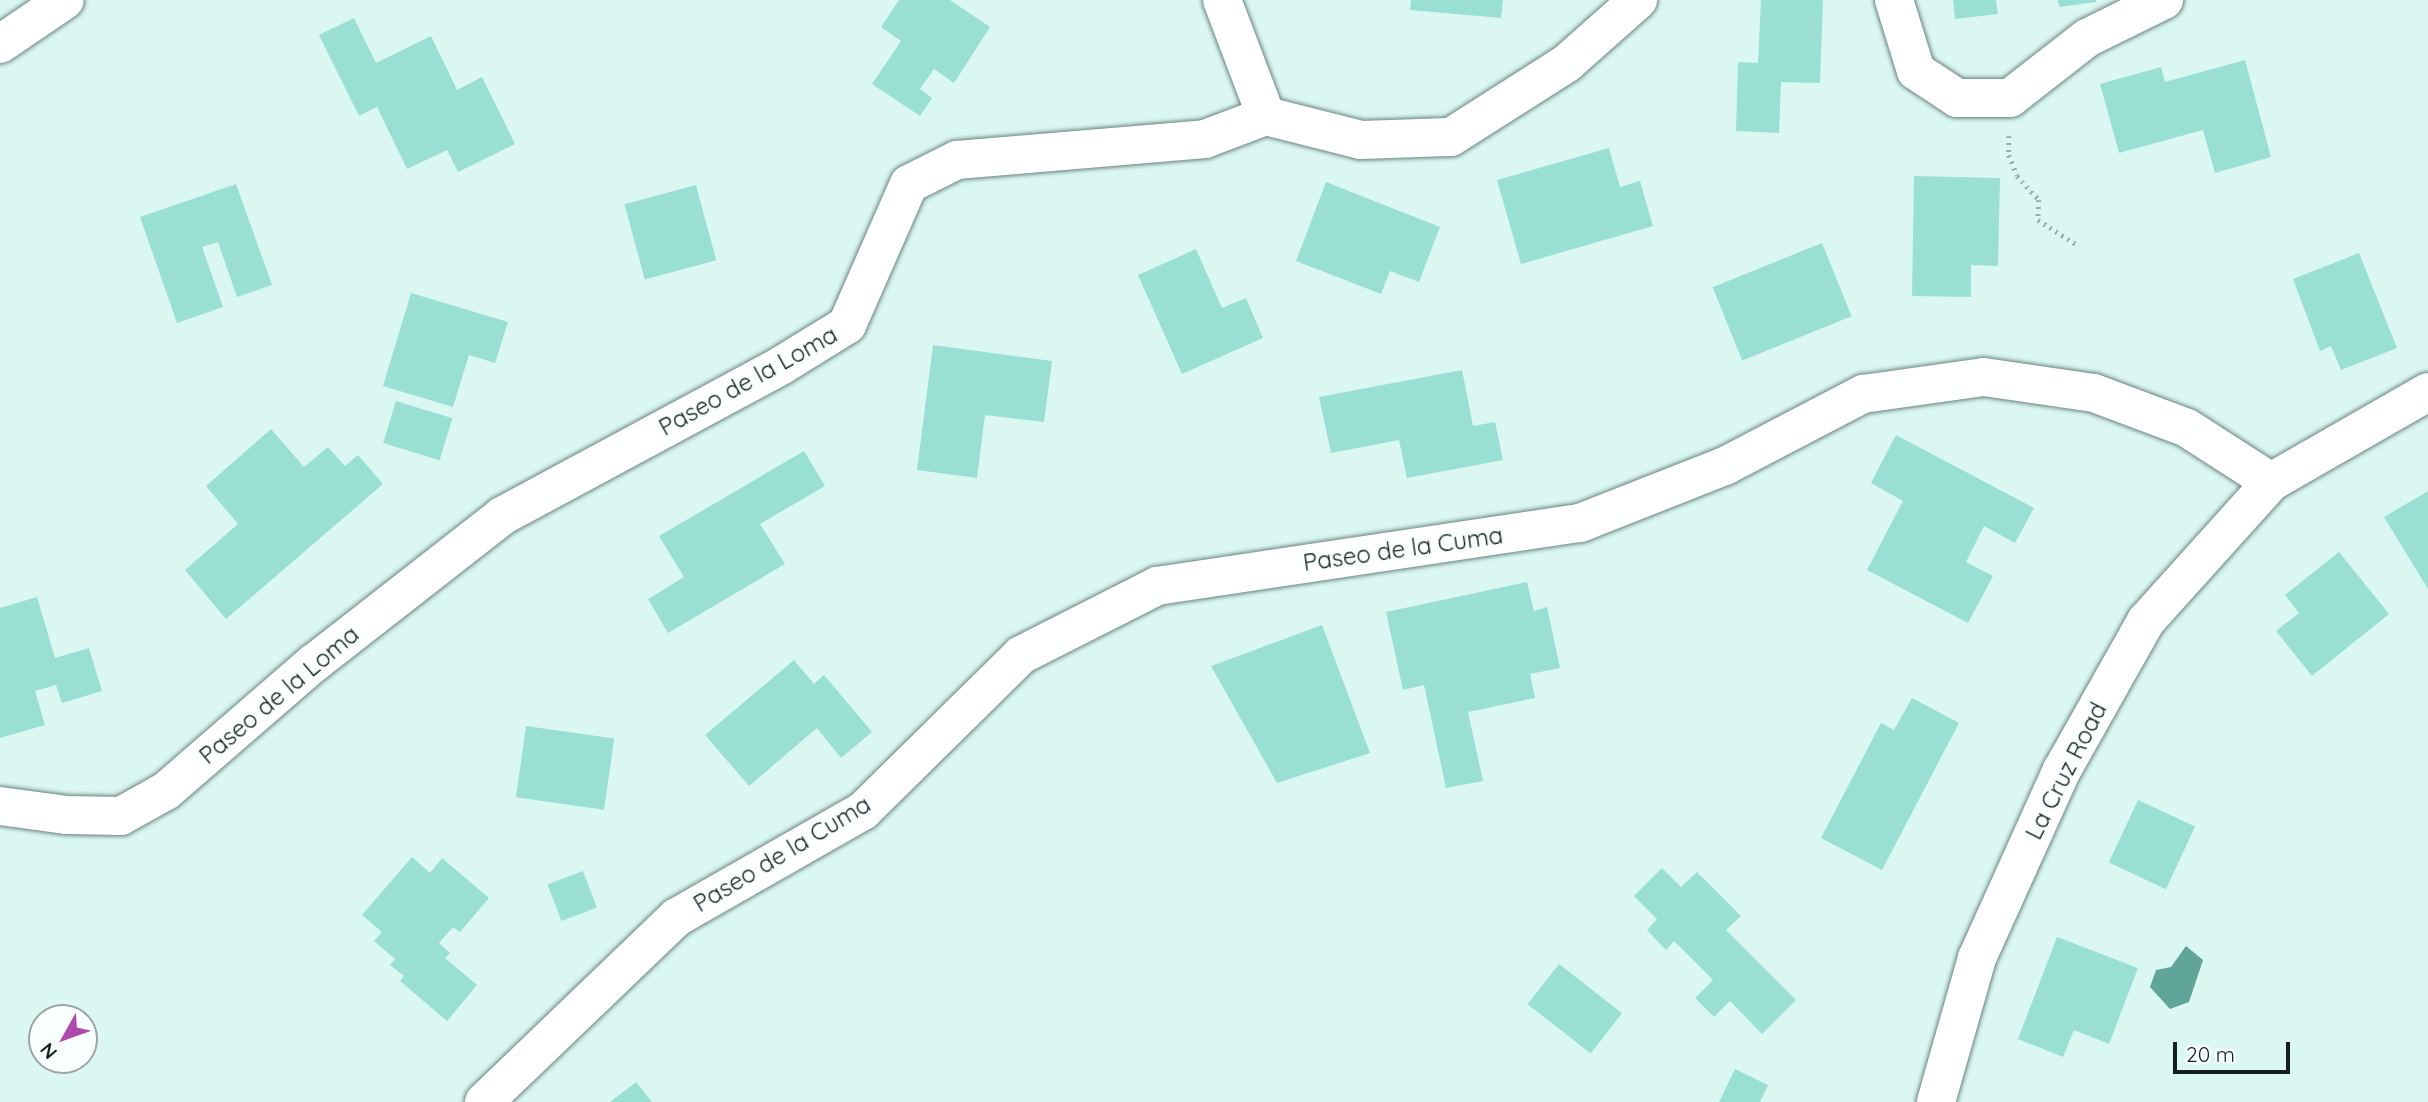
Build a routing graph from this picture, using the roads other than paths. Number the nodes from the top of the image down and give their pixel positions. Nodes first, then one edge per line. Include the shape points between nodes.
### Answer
1 (65, 0) edge
2 (1222, 0) edge
3 (1637, 0) edge
4 (1894, 0) edge
5 (2164, 0) edge
6 (0, 44) edge
7 (1266, 116) junction
8 (2428, 392) edge
9 (2271, 482) junction
10 (0, 806) edge
11 (484, 1102) edge
12 (1936, 1102) edge

1 - 6 street
2 - 7 street
3 - 7 street via 1567,63 1451,137 1361,140
4 - 5 street via 1916,71 1957,98 2010,98 2087,38
7 - 10 street, Paseo de la Loma via 1205,139 957,160 909,184 847,326 502,516 314,663 166,791 121,816
8 - 9 street
9 - 11 street, Paseo de la Cuma via 2187,428 2094,393 1984,377 1863,394 1725,466 1580,523 1157,586 1021,655 863,811 677,917
9 - 12 street, La Cruz Road via 2146,621 2062,770 1977,958

